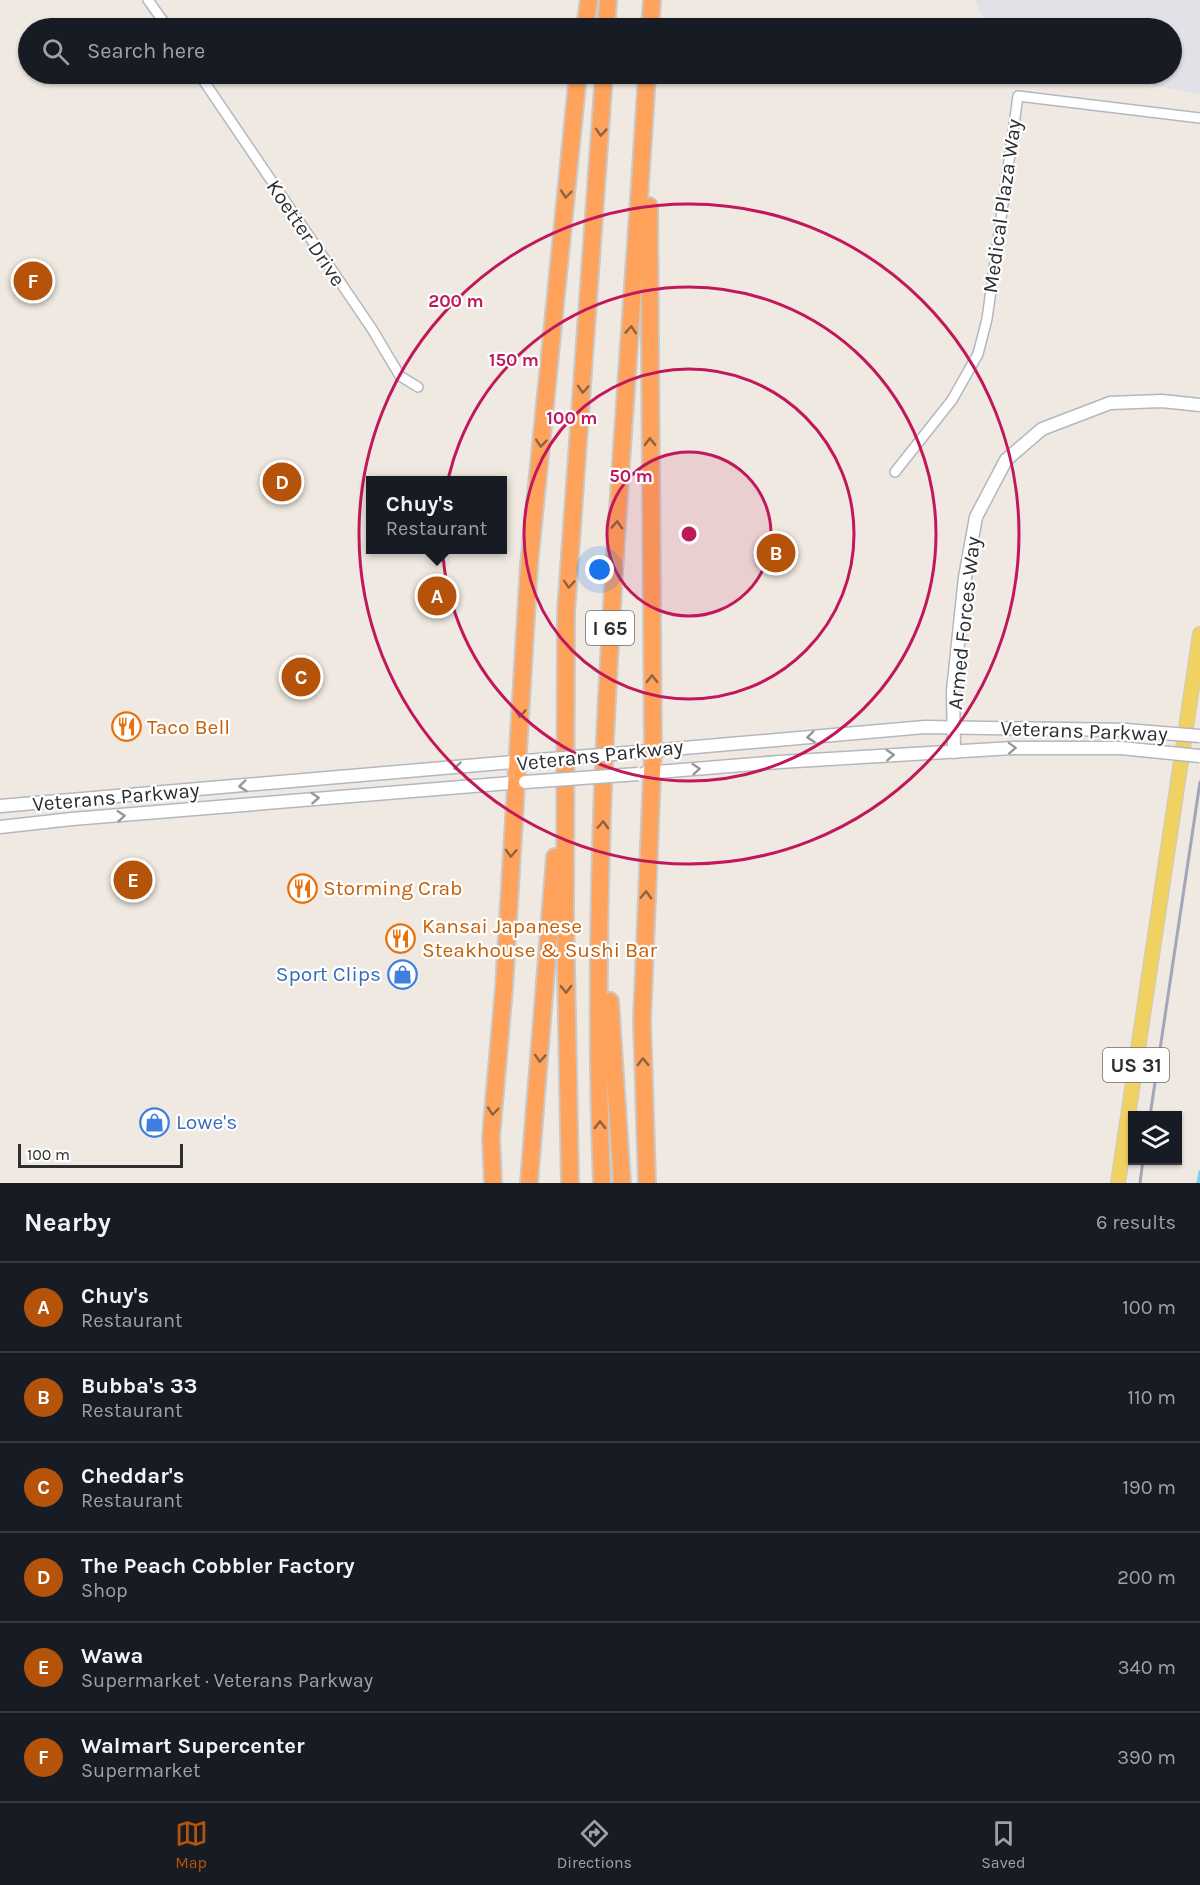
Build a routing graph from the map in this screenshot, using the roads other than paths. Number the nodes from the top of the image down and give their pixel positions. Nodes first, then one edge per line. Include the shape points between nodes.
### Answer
1 (148, 0) edge
2 (589, 0) edge
3 (608, 0) edge
4 (652, 0) edge
5 (161, 18) edge
6 (586, 18) edge
7 (607, 18) edge
8 (651, 18) edge
9 (205, 84) edge
10 (577, 84) edge
11 (603, 84) edge
12 (647, 84) edge
13 (648, 84) edge
14 (1200, 118) edge
15 (418, 387) dead end
16 (1200, 405) edge
17 (894, 472) dead end
18 (1200, 634) edge
19 (954, 727) junction
20 (564, 728) junction
21 (1200, 736) edge
22 (646, 751) junction
23 (954, 752) junction
24 (1200, 756) edge
25 (521, 762) junction
26 (644, 773) junction
27 (520, 782) junction
28 (0, 806) edge
29 (0, 827) edge
30 (602, 863) junction
31 (493, 1183) edge
32 (529, 1183) edge
33 (570, 1183) edge
34 (602, 1183) edge
35 (621, 1183) edge
36 (646, 1183) edge
37 (1118, 1183) edge

1 - 5 street
2 - 6 highway
3 - 7 highway
4 - 8 highway
9 - 15 street, Koetter Drive via 400,376
10 -> 25 highway via 529,565
11 -> 20 highway, I 65 via 566,612
30 -> 12 highway, I 65 via 608,651
22 -> 13 highway
14 - 17 street, Medical Plaza Way via 1018,96 987,319 978,354 952,400
16 - 19 main road, Armed Forces Way via 1162,401 1110,403 1042,429 1006,460 976,517 962,600 953,691
18 - 37 main road, US 31
19 - 21 main road, Veterans Parkway, bridge via 1126,730
19 -> 22 main road, Veterans Parkway via 863,731
19 - 23 main road, Armed Forces Way
20 -> 32 highway
20 -> 33 highway, I 65
22 - 25 main road, Veterans Parkway, bridge
22 - 26 highway
23 -> 24 main road, Veterans Parkway, bridge via 1120,748
26 -> 23 main road, Veterans Parkway
25 - 27 highway
25 -> 28 main road, Veterans Parkway
26 - 27 main road, Veterans Parkway, bridge
36 -> 26 highway via 642,1020
29 -> 27 main road, Veterans Parkway
27 -> 31 highway via 490,1137
34 -> 30 highway, I 65
30 - 35 highway

